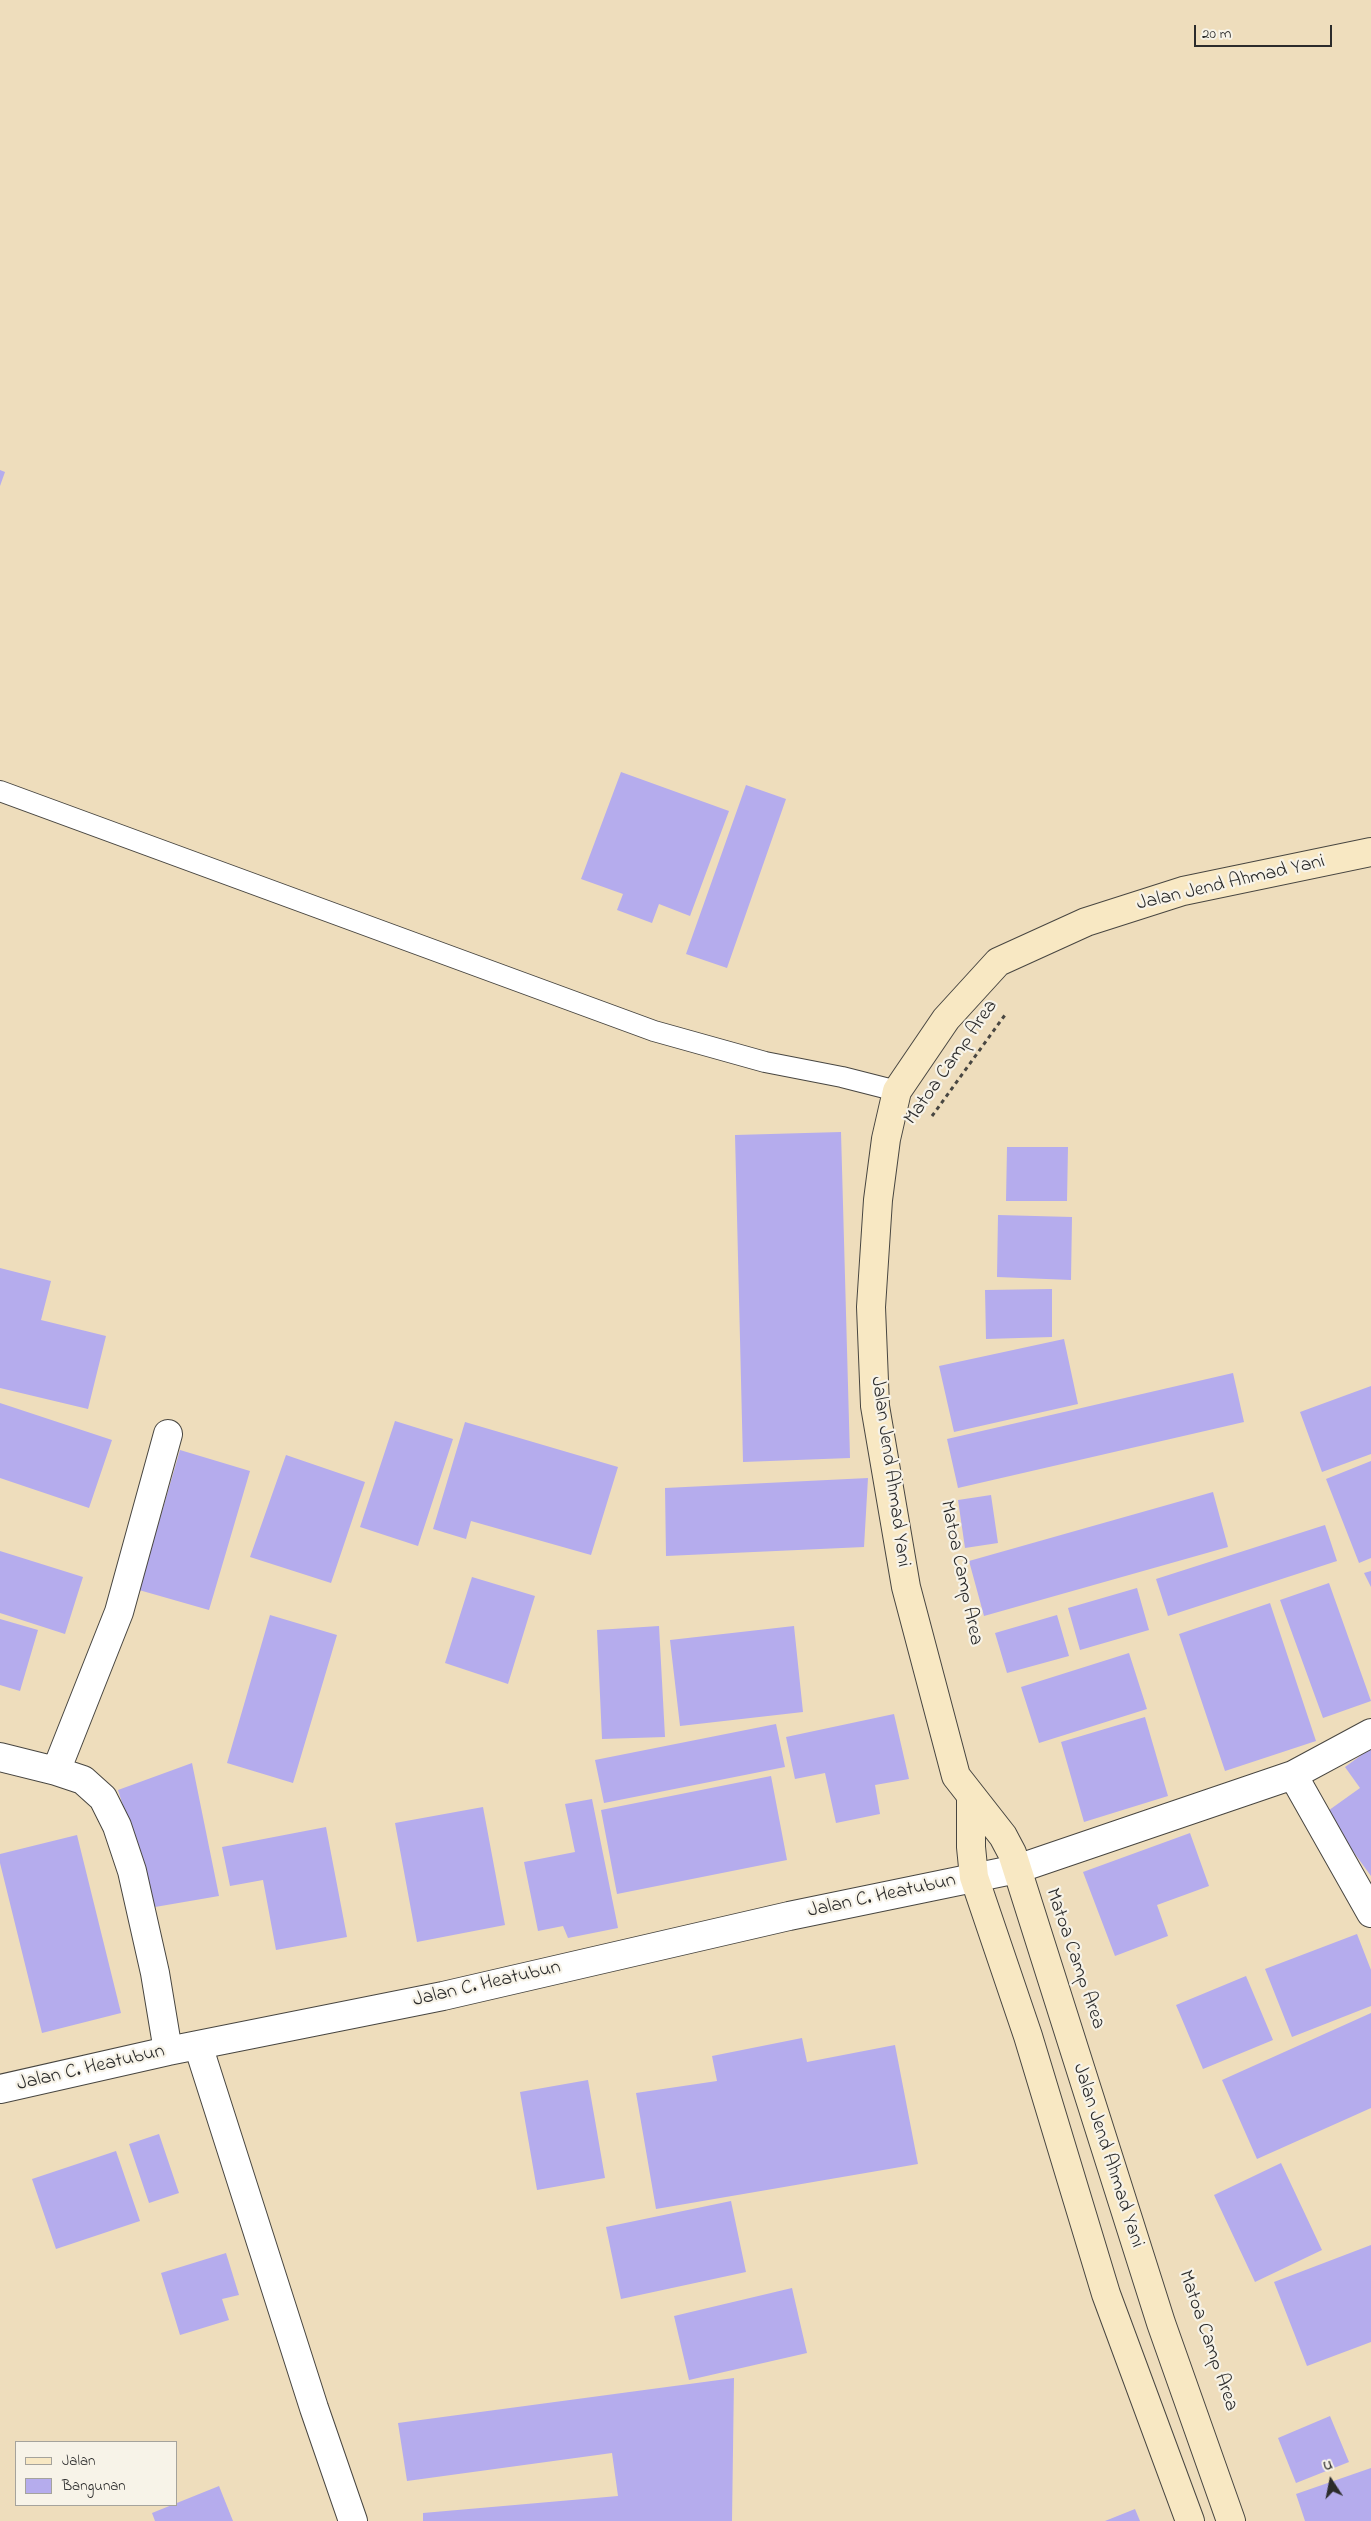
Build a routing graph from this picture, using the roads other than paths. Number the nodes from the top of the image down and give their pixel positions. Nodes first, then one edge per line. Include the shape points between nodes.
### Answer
1 (0, 791) edge
2 (1371, 852) edge
3 (897, 1092) junction
4 (168, 1434) dead end
5 (1371, 1733) edge
6 (0, 1757) edge
7 (56, 1771) junction
8 (1293, 1775) junction
9 (971, 1798) junction
10 (1017, 1869) junction
11 (974, 1878) junction
12 (1371, 1913) edge
13 (198, 2045) junction
14 (168, 2051) junction
15 (0, 2089) edge
16 (353, 2521) edge
17 (1190, 2521) edge
18 (1231, 2521) edge

1 - 3 lane via 654,1030 765,1062
2 - 3 main road, Jalan Jend Ahmad Yani via 1183,891 1086,922 998,962 946,1019
3 - 9 main road, Jalan Jend Ahmad Yani via 886,1139 878,1200 871,1308 875,1406 906,1587 956,1776
4 - 7 street via 119,1612
5 - 8 street
6 - 7 street
7 - 14 street via 83,1780 97,1792 117,1826 143,1917
8 - 10 street
8 - 12 street
9 - 10 main road, Jalan Jend Ahmad Yani via 1003,1836
9 - 11 main road, Jalan Jend Ahmad Yani
10 - 11 street, Jalan C. Heatubun
10 - 18 main road, Jalan Jend Ahmad Yani via 1149,2286
11 - 13 street, Jalan C. Heatubun via 789,1916 444,1996
11 - 17 main road, Jalan Jend Ahmad Yani via 1028,2036 1106,2294
13 - 14 street, Jalan C. Heatubun
13 - 16 street
14 - 15 street, Jalan C. Heatubun

